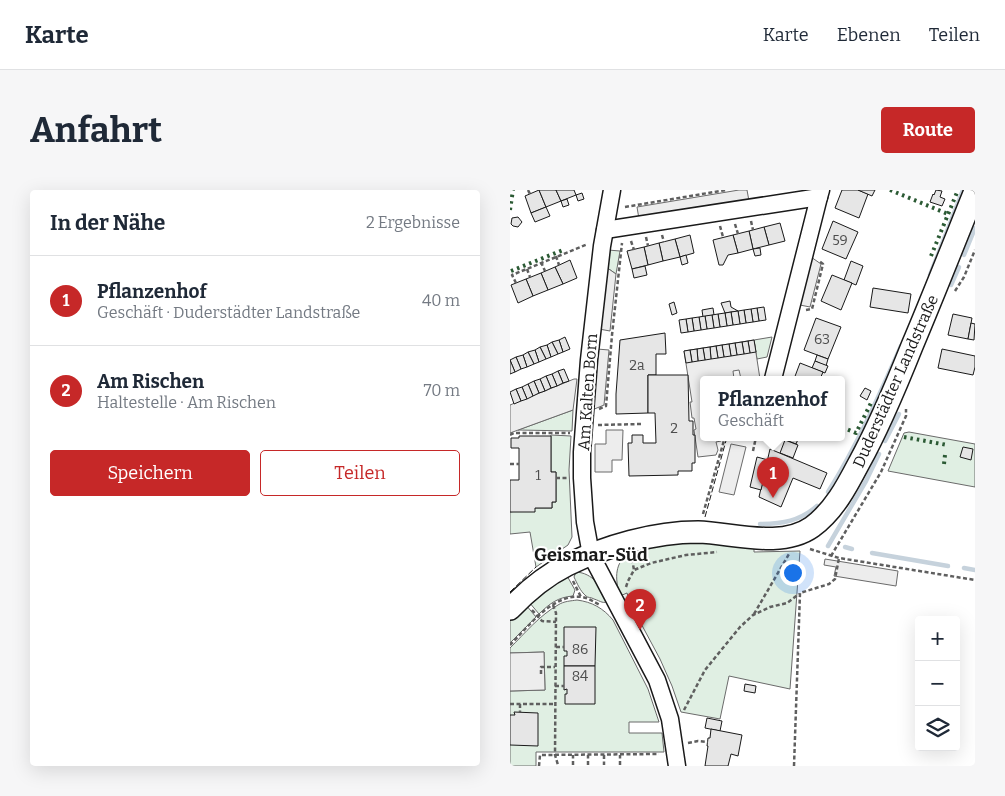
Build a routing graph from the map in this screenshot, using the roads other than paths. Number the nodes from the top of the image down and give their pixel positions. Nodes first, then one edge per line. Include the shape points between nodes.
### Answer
1 (612, 190) edge
2 (975, 191) edge
3 (820, 194) edge
4 (605, 230) junction
5 (775, 376) edge
6 (591, 555) junction
7 (510, 610) edge
8 (676, 755) edge

1 - 4 street, Am Kalten Born
2 - 6 main road, Duderstädter Landstraße via 871,442 837,502 821,519 794,536 722,543 697,532 658,535
3 - 4 street
3 - 5 street
4 - 6 street, Am Kalten Born via 591,333 582,484
6 - 7 main road, Duderstädter Landstraße via 540,582
6 - 8 street, Am Kalten Born via 657,680 670,719

